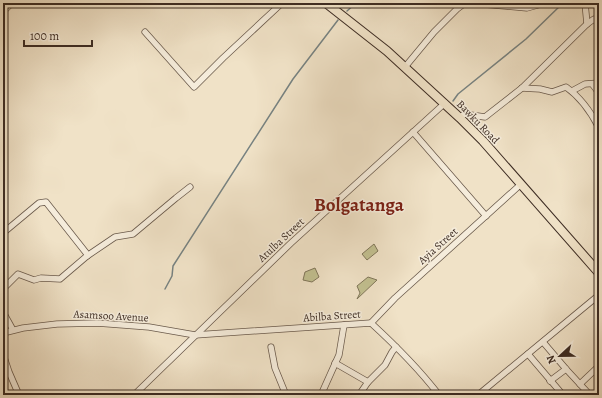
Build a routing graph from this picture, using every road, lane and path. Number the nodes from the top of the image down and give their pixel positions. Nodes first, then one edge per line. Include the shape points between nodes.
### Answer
1 (11, 3) edge
2 (282, 3) edge
3 (326, 3) edge
4 (465, 3) edge
5 (471, 3) edge
6 (545, 3) edge
7 (585, 3) edge
8 (3, 11) edge
9 (599, 23) edge
10 (587, 24) junction
11 (145, 32) dead end
12 (405, 66) junction
13 (596, 84) edge
14 (522, 88) junction
15 (572, 91) junction
16 (599, 93) edge
17 (445, 103) junction
18 (597, 117) edge
19 (460, 118) junction
20 (599, 128) edge
21 (413, 132) junction
22 (520, 185) junction
23 (190, 187) dead end
24 (486, 216) junction
25 (3, 233) edge
26 (87, 256) junction
27 (599, 273) edge
28 (3, 289) edge
29 (599, 295) edge
30 (3, 312) edge
31 (371, 323) junction
32 (344, 325) junction
33 (13, 330) junction
34 (3, 333) edge
35 (195, 335) junction
36 (543, 342) junction
37 (271, 346) dead end
38 (396, 348) junction
39 (3, 354) edge
40 (528, 354) junction
41 (335, 363) junction
42 (599, 366) edge
43 (566, 369) junction
44 (9, 372) junction
45 (3, 378) edge
46 (550, 380) junction
47 (368, 382) junction
48 (580, 384) junction
49 (480, 394) edge
50 (19, 395) edge
51 (134, 395) edge
52 (286, 395) edge
53 (321, 395) edge
54 (359, 395) edge
55 (439, 395) edge
56 (563, 395) edge
57 (590, 395) edge

1 - 8 main road
2 - 11 street via 194,87
3 - 12 highway, Bawku Road
4 - 12 street via 434,32
5 - 6 street via 527,8
7 - 10 street
9 - 10 street via 594,19
10 - 14 street
12 - 17 highway, Bawku Road
13 - 15 street via 585,84
13 - 16 street
14 - 15 street via 552,92 566,87
14 - 19 street via 485,117 464,114
15 - 18 street
17 - 19 highway, Bawku Road
17 - 21 street, Atulba Street
18 - 20 street
19 - 22 highway, Bawku Road
21 - 24 street
21 - 35 street, Atulba Street
22 - 24 street, Ayia Street
22 - 27 highway, Bawku Road
23 - 26 street via 133,234 115,237
24 - 31 street, Ayia Street
25 - 26 street via 39,204 46,202
26 - 28 street via 59,279 34,280 18,274
29 - 36 street
30 - 33 street
31 - 32 street, Abilba Street
31 - 38 street, Abilba Street
32 - 35 street, Abilba Street
32 - 41 street
33 - 34 street, Asamsoo Avenue
33 - 35 street, Asamsoo Avenue via 57,324 96,323 149,327
35 - 51 street, Atulba Street
36 - 40 street
36 - 43 street
37 - 52 street via 275,368
38 - 47 street via 385,365
38 - 55 street, Abilba Street
39 - 44 street
40 - 46 street
40 - 49 street
41 - 47 street
41 - 53 street
42 - 48 street
43 - 46 street
43 - 48 street
44 - 45 street
44 - 50 street
46 - 56 street
47 - 54 street
48 - 57 street

